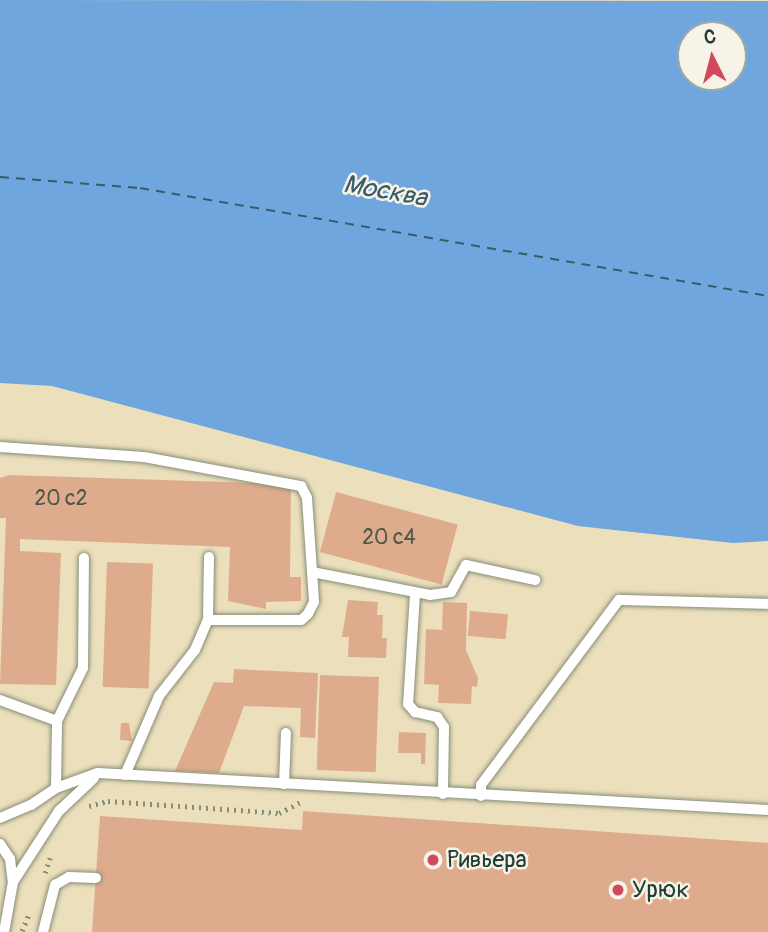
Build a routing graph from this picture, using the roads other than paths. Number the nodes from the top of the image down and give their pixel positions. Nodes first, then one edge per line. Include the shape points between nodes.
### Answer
1 (0, 447) edge
2 (209, 557) dead end
3 (84, 558) dead end
4 (312, 572) junction
5 (535, 580) dead end
6 (415, 594) junction
7 (768, 604) edge
8 (208, 620) junction
9 (0, 700) edge
10 (57, 721) junction
11 (286, 733) dead end
12 (98, 773) junction
13 (125, 775) junction
14 (285, 784) junction
15 (56, 788) junction
16 (443, 794) junction
17 (481, 796) junction
18 (768, 810) edge
19 (0, 818) edge
20 (0, 844) edge
21 (96, 878) dead end
22 (13, 882) junction
23 (4, 932) edge
24 (43, 932) edge

1 - 4 lane via 145,457 301,486 307,498
2 - 8 lane
3 - 10 lane via 83,668
4 - 6 lane
4 - 8 lane via 314,603 301,620
5 - 6 lane via 466,565 452,592
6 - 16 lane via 408,704 415,712 437,717 444,727
7 - 17 lane via 619,600 481,785
8 - 13 lane via 195,650 159,696
9 - 10 lane
10 - 15 lane
11 - 14 lane
12 - 13 lane
12 - 15 lane
12 - 22 lane via 59,811
13 - 14 lane
14 - 16 lane
15 - 19 lane via 32,805
16 - 17 lane
17 - 18 lane
20 - 22 lane via 10,859
21 - 24 lane via 69,877 55,885
22 - 23 lane

